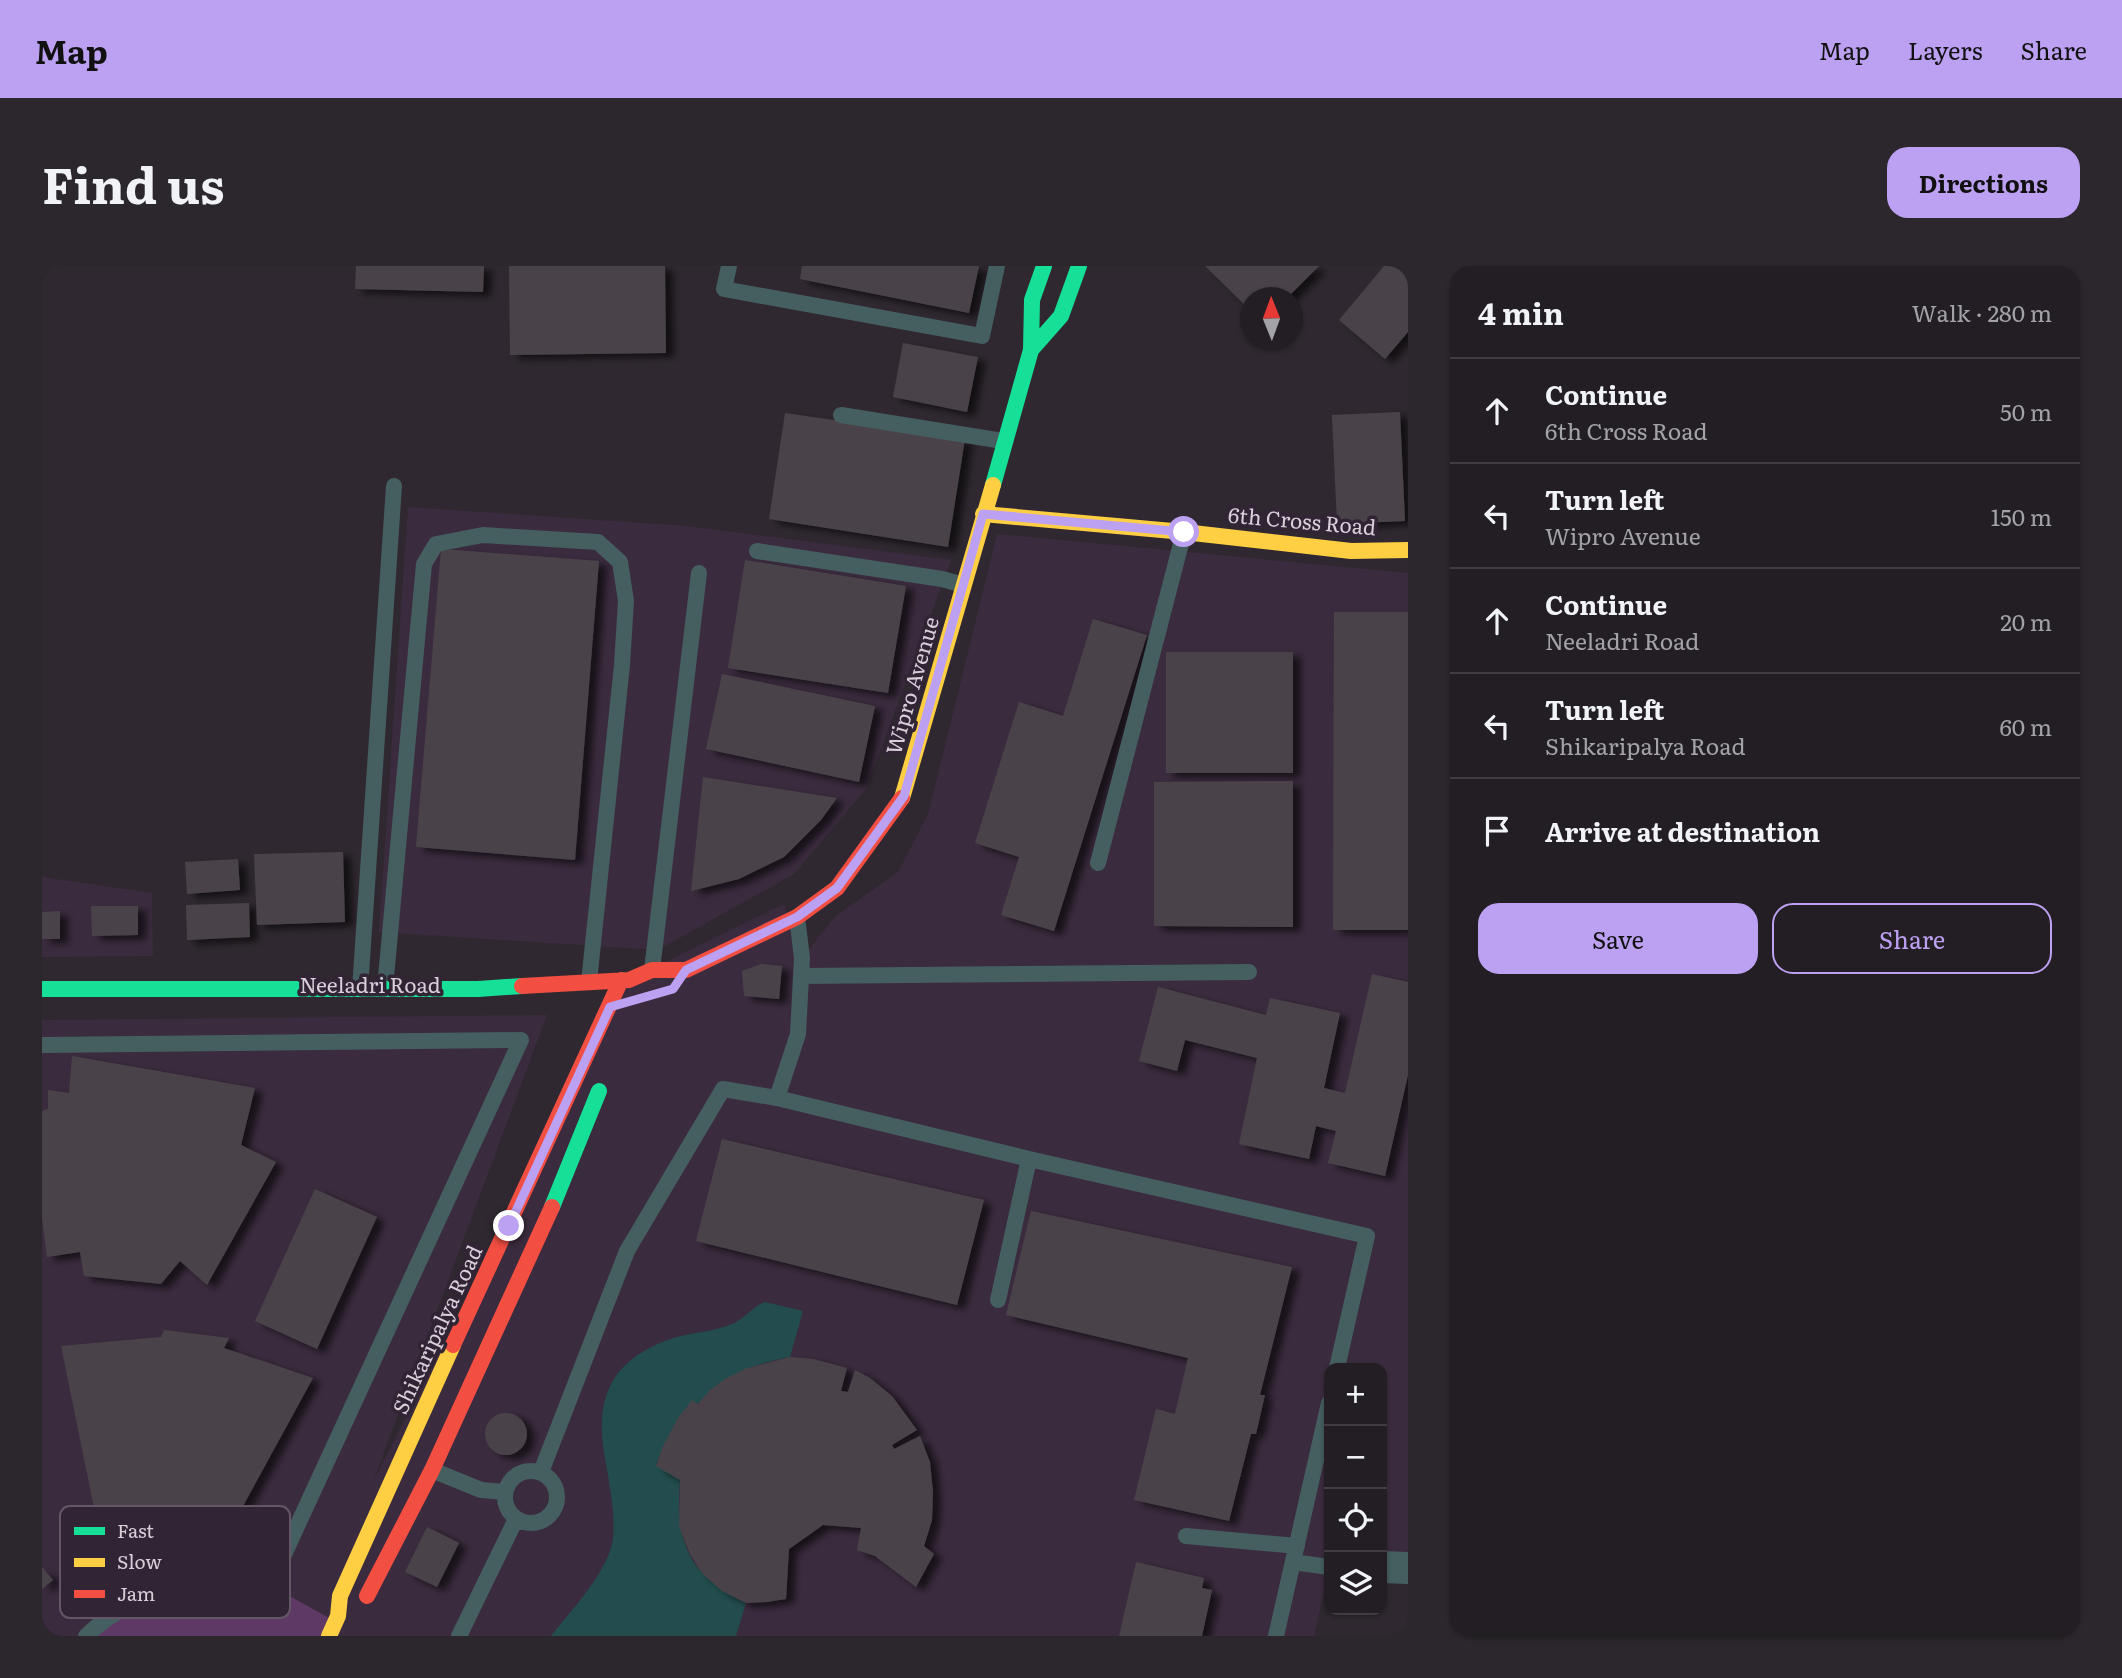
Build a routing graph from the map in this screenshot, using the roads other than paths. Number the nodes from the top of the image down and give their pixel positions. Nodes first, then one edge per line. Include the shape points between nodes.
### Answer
1 (729, 266) edge
2 (998, 266) edge
3 (1044, 266) edge
4 (1079, 266) edge
5 (1031, 350) junction
6 (841, 415) dead end
7 (1003, 441) junction
8 (394, 486) dead end
9 (983, 514) junction
10 (1184, 532) junction
11 (1408, 550) edge
12 (757, 551) dead end
13 (699, 573) dead end
14 (963, 585) junction
15 (1098, 863) dead end
16 (797, 917) junction
17 (652, 970) junction
18 (686, 970) junction
19 (1249, 972) dead end
20 (801, 976) junction
21 (628, 979) junction
22 (589, 982) junction
23 (42, 989) edge
24 (360, 989) junction
25 (385, 989) junction
26 (673, 989) dead end
27 (603, 1007) junction
28 (42, 1045) edge
29 (606, 1071) dead end
30 (777, 1098) junction
31 (1029, 1159) junction
32 (998, 1300) dead end
33 (1338, 1363) edge
34 (1324, 1426) edge
35 (432, 1470) junction
36 (541, 1472) junction
37 (505, 1492) junction
38 (516, 1519) junction
39 (1186, 1536) dead end
40 (290, 1542) edge
41 (1295, 1554) junction
42 (1324, 1565) edge
43 (1387, 1567) edge
44 (1408, 1568) edge
45 (349, 1611) junction
46 (109, 1618) edge
47 (86, 1636) edge
48 (329, 1636) edge
49 (459, 1636) edge
50 (1276, 1636) edge

1 - 2 lane via 724,289 982,336
3 - 5 street via 1032,300
4 - 5 street, Wipro Avenue via 1060,316
5 - 7 street, Wipro Avenue
6 - 7 lane
7 - 9 street, Wipro Avenue
8 - 24 lane
9 - 10 street, 6th Cross Road
9 - 14 street, Wipro Avenue
10 - 11 street, 6th Cross Road via 1351,551
10 - 15 lane
12 - 14 lane
13 - 17 lane
14 - 16 street, Wipro Avenue via 904,796 837,888
16 - 18 street, Wipro Avenue
16 - 20 lane
17 - 18 street, Wipro Avenue
17 - 21 street, Wipro Avenue
18 - 26 street
19 - 20 lane
20 - 30 lane via 798,1034
21 - 22 street, Neeladri Road
21 - 27 street, Shikaripalya Road
21 - 27 street via 631,1001
22 - 25 street, Neeladri Road
22 - 25 lane via 622,665 626,601 620,562 598,542 483,535 436,544 424,564
23 - 24 street, Neeladri Road
24 - 25 street, Neeladri Road
27 - 45 street, Shikaripalya Road via 340,1597
28 - 40 lane via 521,1040
29 - 35 street via 536,1246
30 - 31 lane
30 - 36 lane via 723,1089 627,1251
31 - 32 lane
31 - 33 lane via 1367,1236
34 - 41 lane
35 - 37 lane via 481,1490
35 - 45 street
36 - 37 lane via 516,1475
36 - 38 lane via 557,1489 556,1507 537,1523
37 - 38 lane via 507,1508
38 - 49 lane
39 - 41 lane
41 - 42 lane
41 - 50 lane
43 - 44 street
45 - 48 street, Shikaripalya Road
46 - 47 lane

